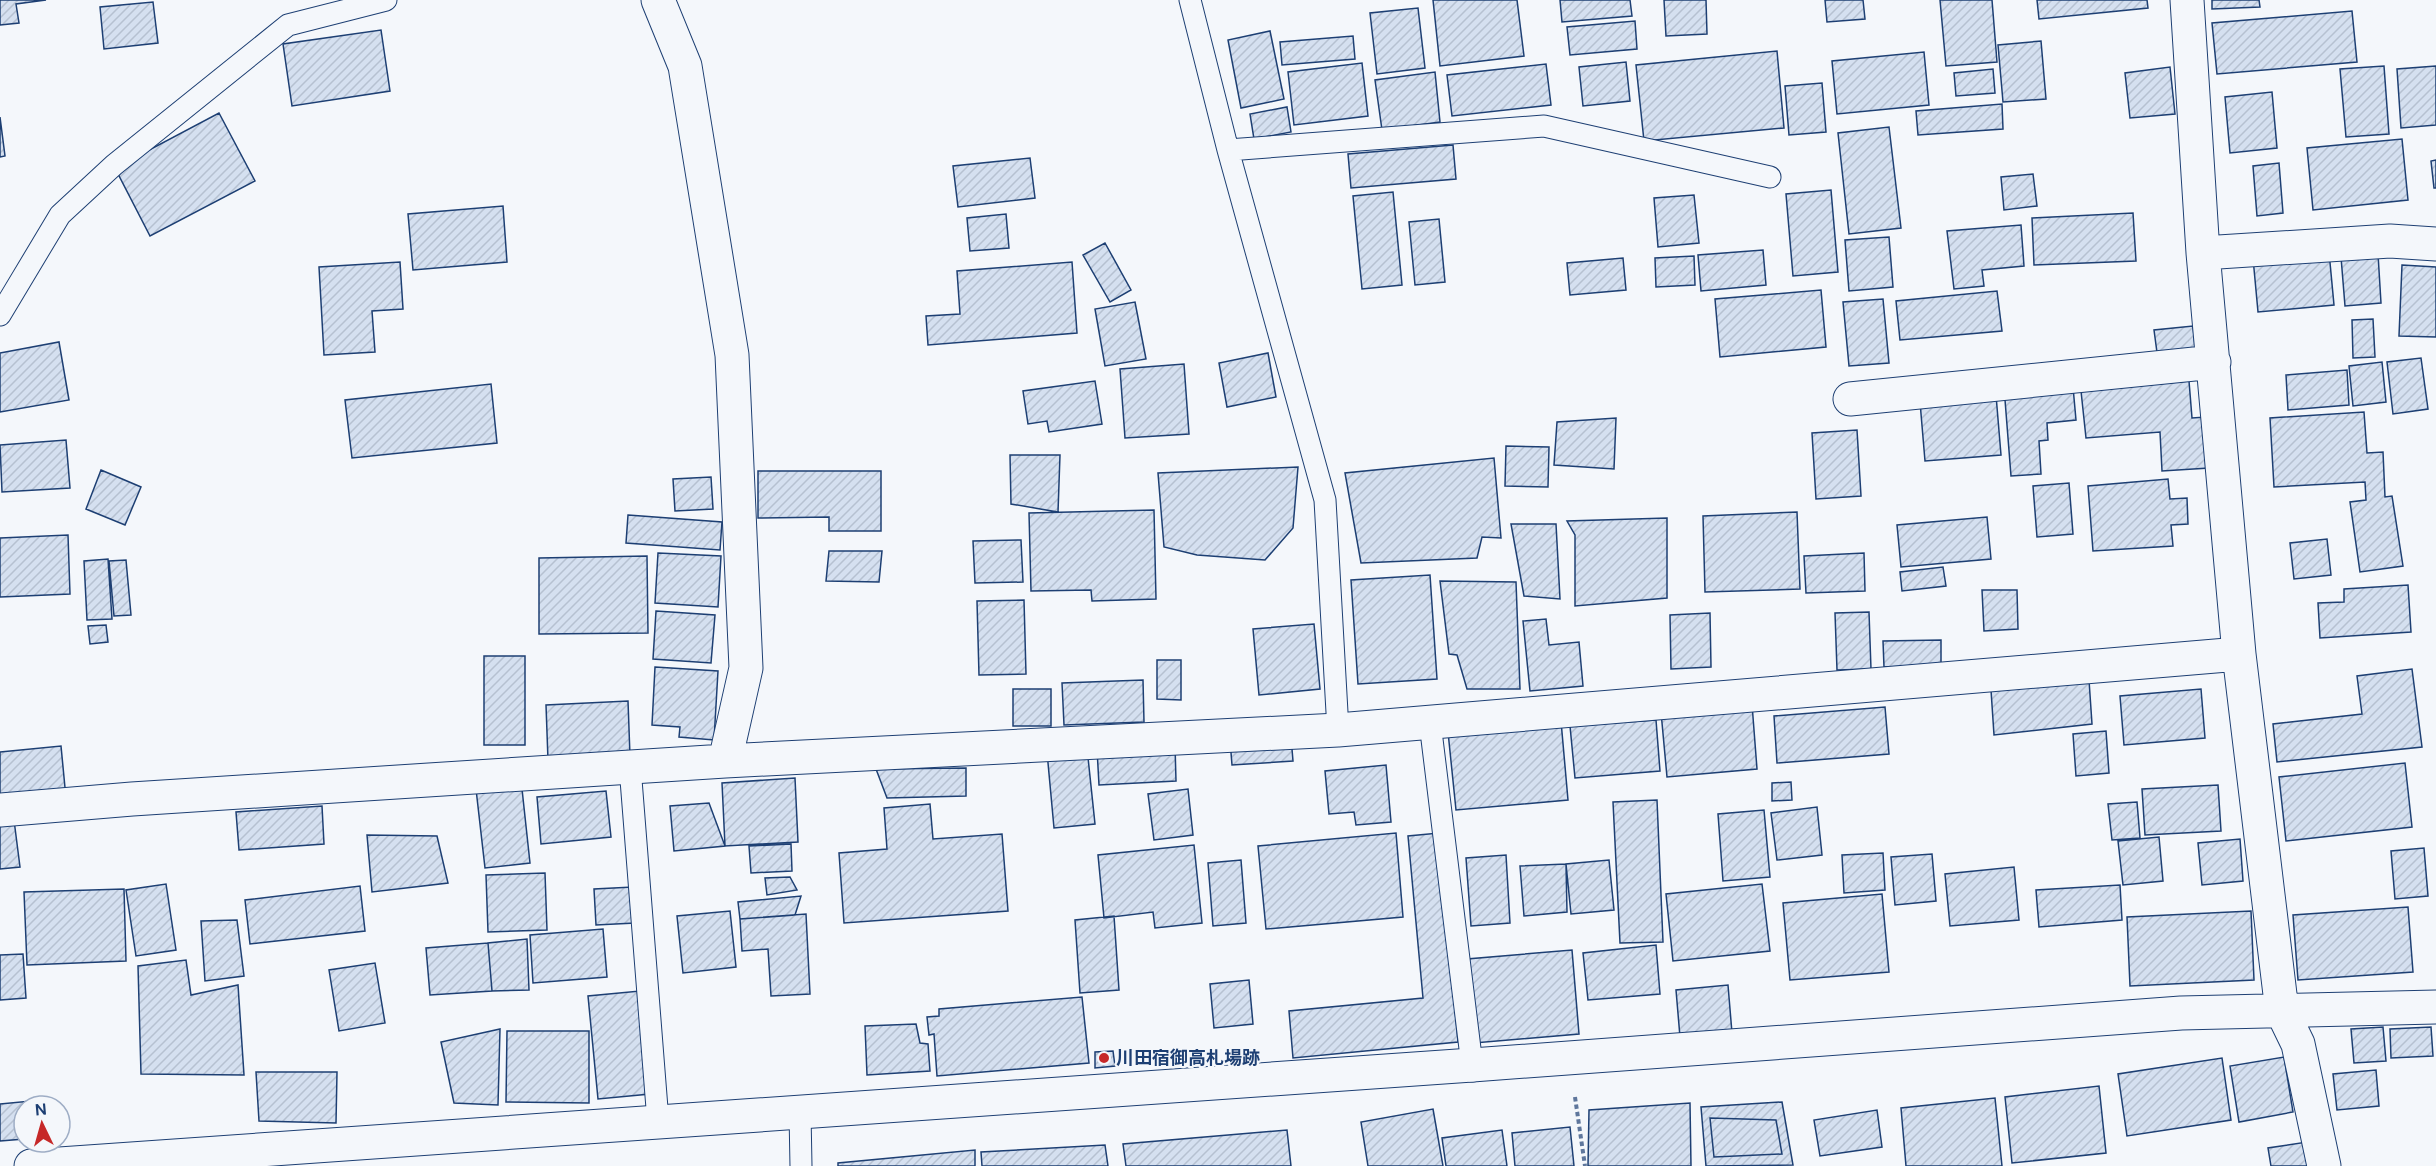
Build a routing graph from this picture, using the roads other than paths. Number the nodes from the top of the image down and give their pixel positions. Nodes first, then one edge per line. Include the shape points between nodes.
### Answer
1 (386, 0) edge
2 (658, 0) edge
3 (1190, 0) edge
4 (2187, 0) edge
5 (1228, 150) junction
6 (1770, 177) dead end
7 (2436, 244) edge
8 (2203, 253) junction
9 (0, 315) edge
10 (2214, 362) junction
11 (1850, 399) dead end
12 (2239, 654) junction
13 (1430, 723) junction
14 (1338, 730) junction
15 (725, 761) junction
16 (630, 767) junction
17 (0, 810) edge
18 (2436, 1007) edge
19 (2282, 1011) junction
20 (1472, 1065) junction
21 (800, 1113) junction
22 (658, 1122) junction
23 (30, 1166) edge
24 (801, 1166) edge
25 (2324, 1166) edge

1 - 9 lane via 288,25 114,165 60,215
2 - 15 street via 685,66 732,355 746,668
3 - 5 lane
4 - 8 street
5 - 6 lane via 1544,126
5 - 14 lane via 1325,500
7 - 8 street via 2390,241
8 - 10 street
10 - 11 street
10 - 12 street
12 - 13 street
12 - 19 street
13 - 14 street
13 - 20 lane
14 - 15 street
15 - 16 street
16 - 17 street
16 - 22 lane
18 - 19 street
19 - 20 street via 2181,1013
19 - 25 street via 2298,1044
20 - 21 street
21 - 22 street
21 - 24 lane
22 - 23 street

